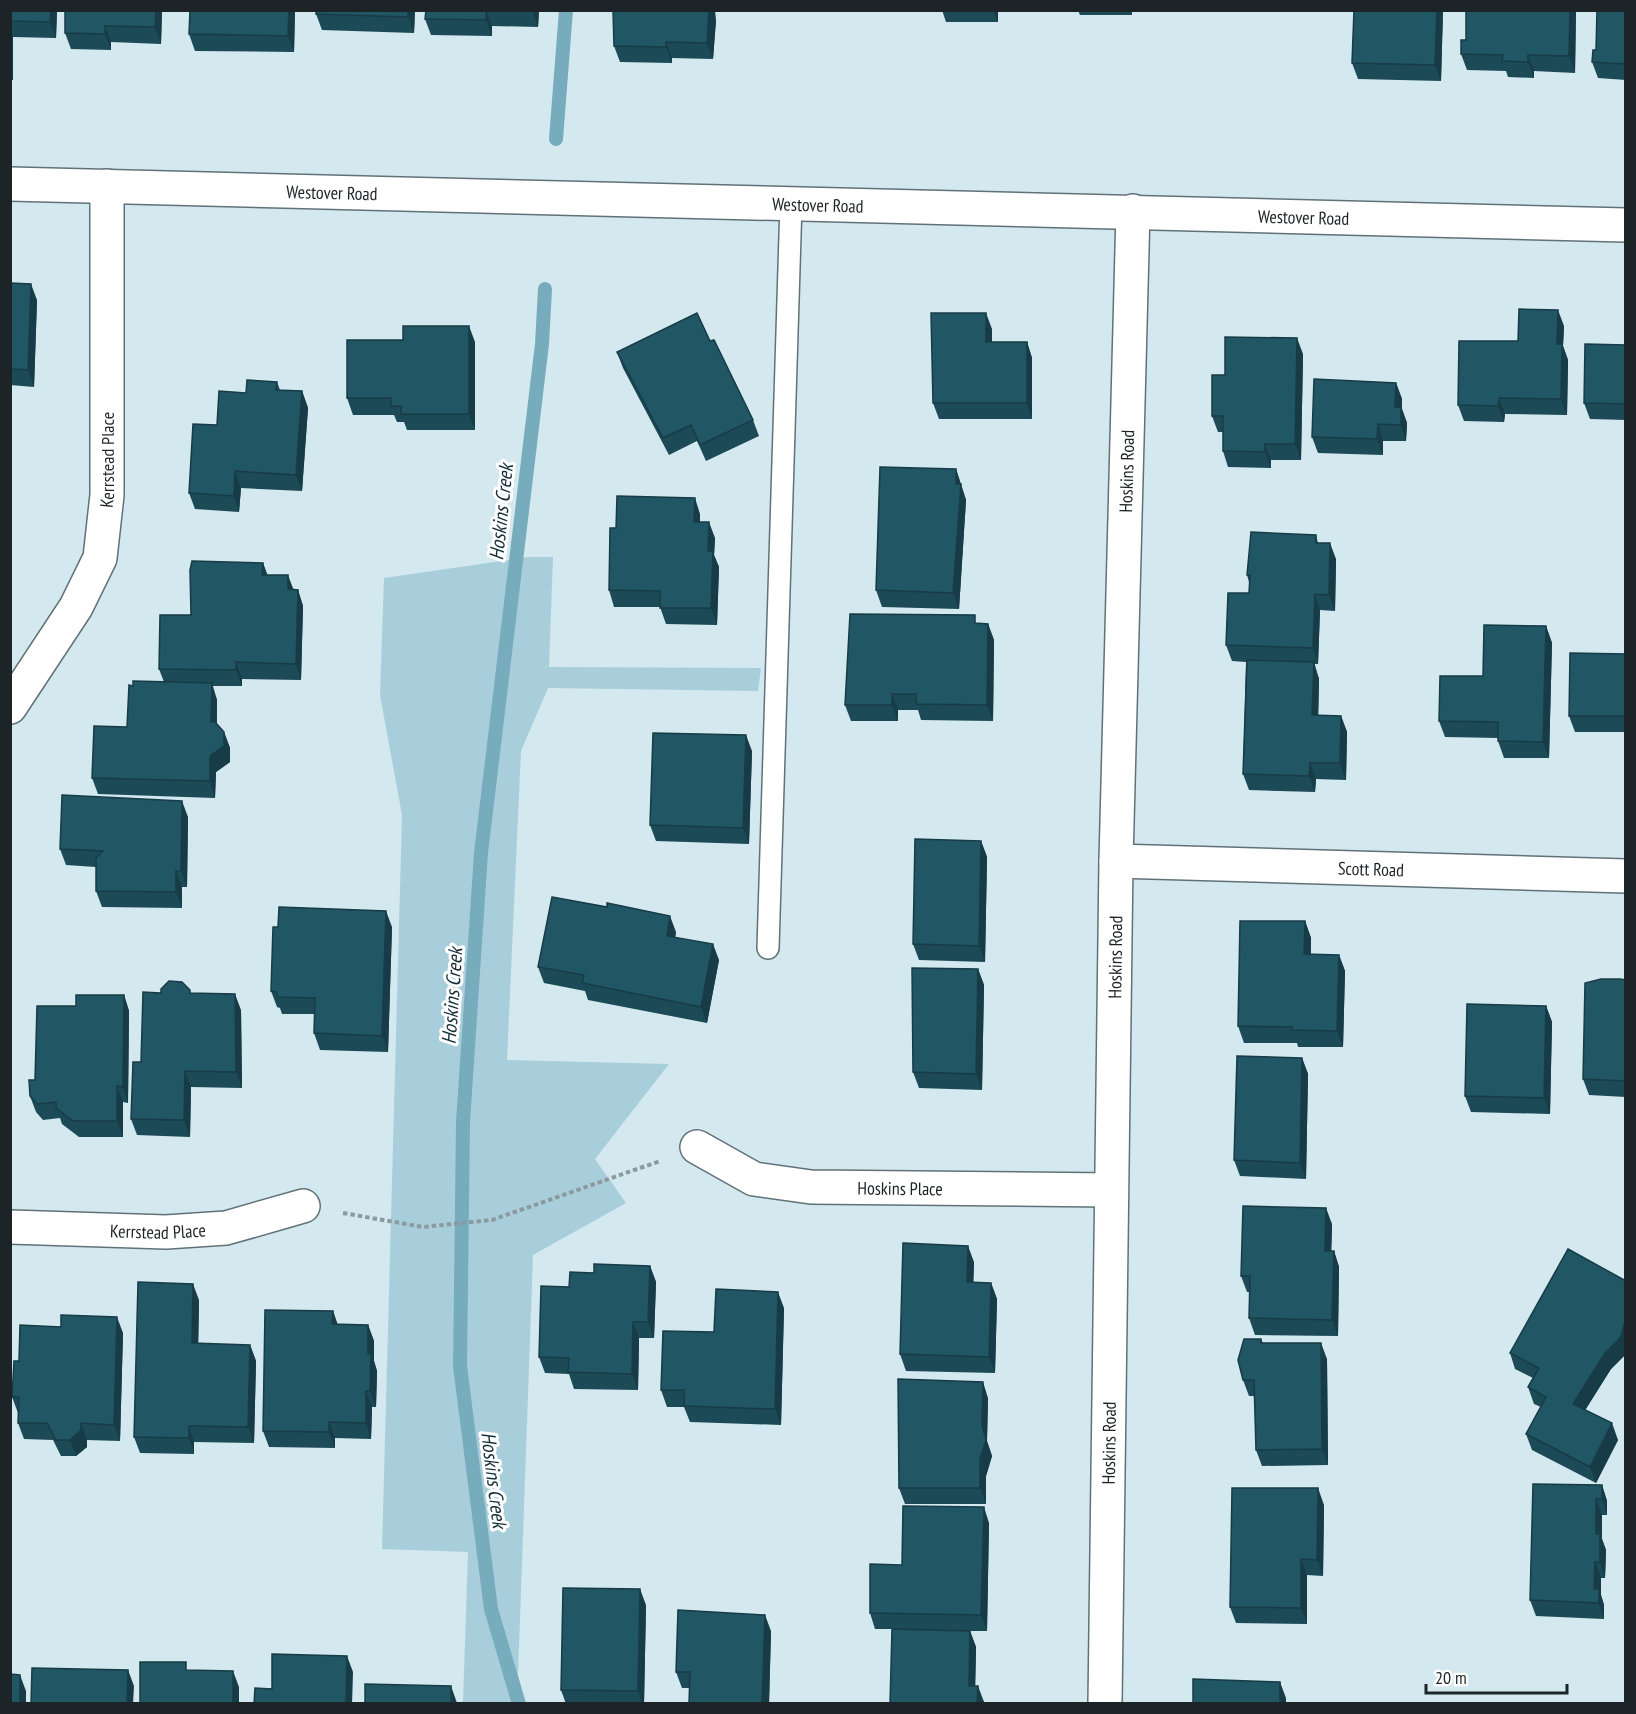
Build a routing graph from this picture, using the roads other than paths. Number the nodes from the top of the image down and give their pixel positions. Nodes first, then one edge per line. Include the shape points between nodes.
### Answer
1 (10, 184) edge
2 (108, 186) junction
3 (791, 202) junction
4 (1133, 211) junction
5 (1626, 225) edge
6 (10, 707) edge
7 (1116, 861) junction
8 (1626, 876) edge
9 (768, 948) dead end
10 (697, 1148) road end
11 (1111, 1190) junction
12 (303, 1206) road end
13 (10, 1227) edge
14 (1105, 1704) edge

1 - 2 street, Westover Road
2 - 3 street, Westover Road
2 - 6 street, Kerrstead Place via 108,495 100,558 76,607
3 - 4 street, Westover Road
3 - 9 lane
4 - 5 street, Westover Road
4 - 7 street, Hoskins Road
7 - 8 street, Scott Road
7 - 11 street, Hoskins Road
10 - 11 street, Hoskins Place via 754,1179 812,1187
11 - 14 street, Hoskins Road
12 - 13 street, Kerrstead Place via 226,1228 166,1232

